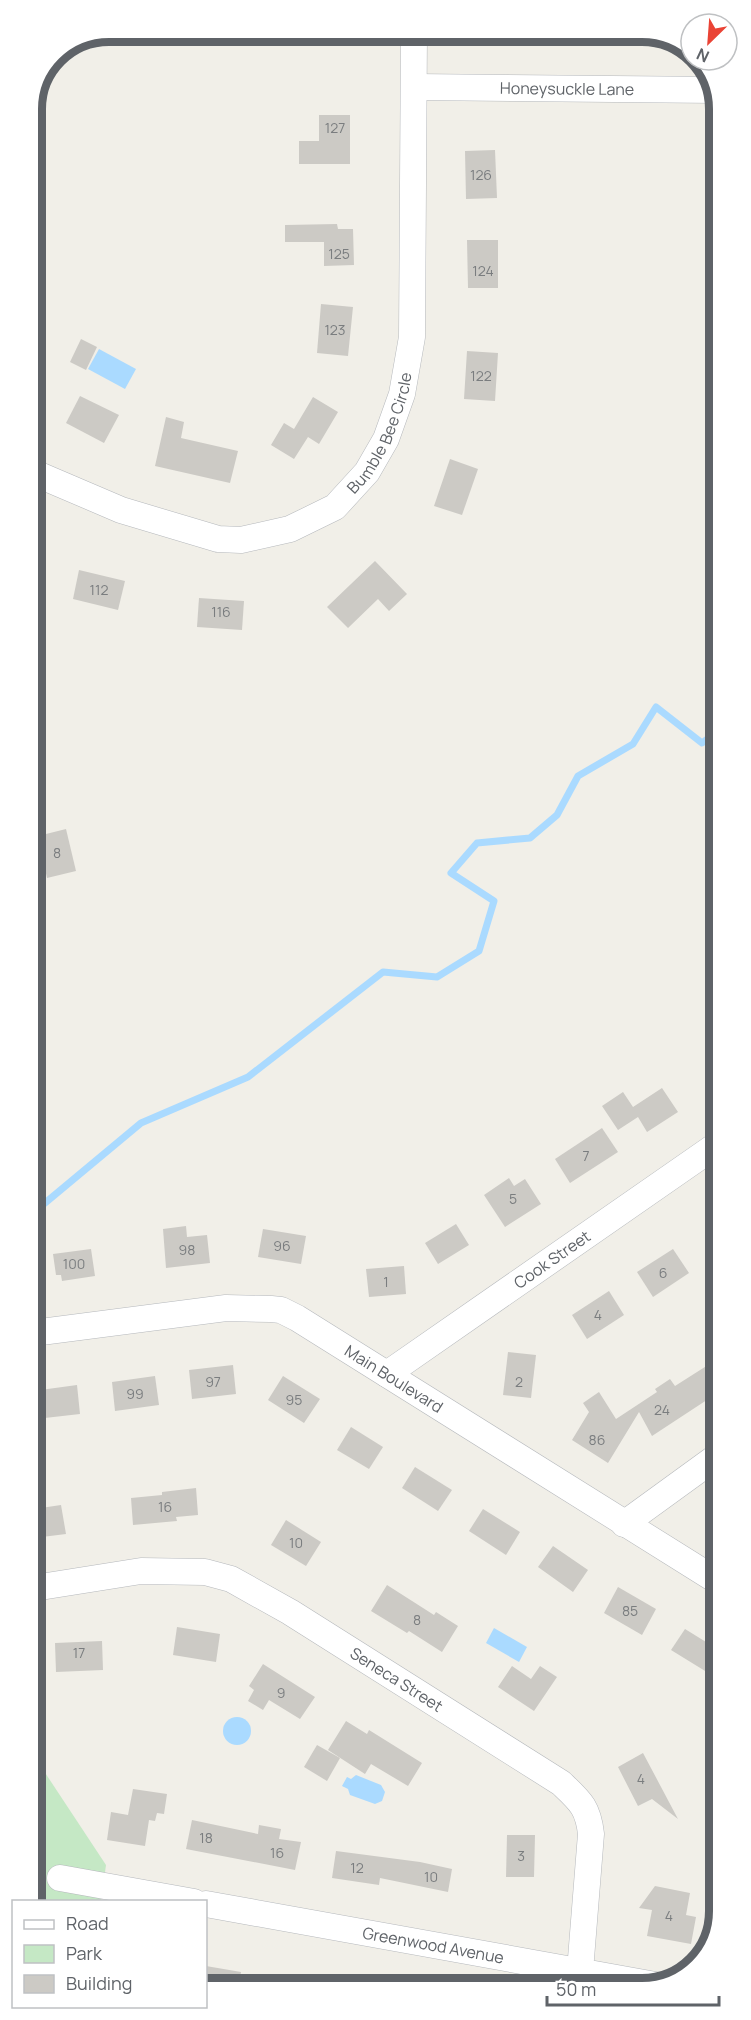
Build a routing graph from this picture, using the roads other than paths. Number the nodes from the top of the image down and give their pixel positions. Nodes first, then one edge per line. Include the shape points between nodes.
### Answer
1 (414, 42) edge
2 (415, 87) junction
3 (707, 90) edge
4 (42, 476) edge
5 (709, 1149) edge
6 (42, 1332) edge
7 (387, 1374) junction
8 (709, 1462) edge
9 (624, 1524) junction
10 (709, 1576) edge
11 (42, 1587) edge
12 (60, 1878) dead end
13 (183, 1900) edge
14 (207, 1904) edge
15 (580, 1971) junction
16 (618, 1978) edge

1 - 2 street, Bumble Bee Circle
2 - 3 street, Honeysuckle Lane
2 - 4 street, Bumble Bee Circle via 412,337 402,394 386,440 367,472 335,507 290,529 241,540 218,539 121,510
5 - 7 street, Cook Street
6 - 7 street, Main Boulevard via 226,1308 281,1310
7 - 9 street, Main Boulevard
8 - 9 street
9 - 10 street, Main Boulevard
11 - 15 street, Seneca Street via 141,1571 205,1572 231,1579 561,1783 582,1802 590,1827
12 - 13 street
14 - 15 street, Greenwood Avenue
15 - 16 street, Greenwood Avenue

